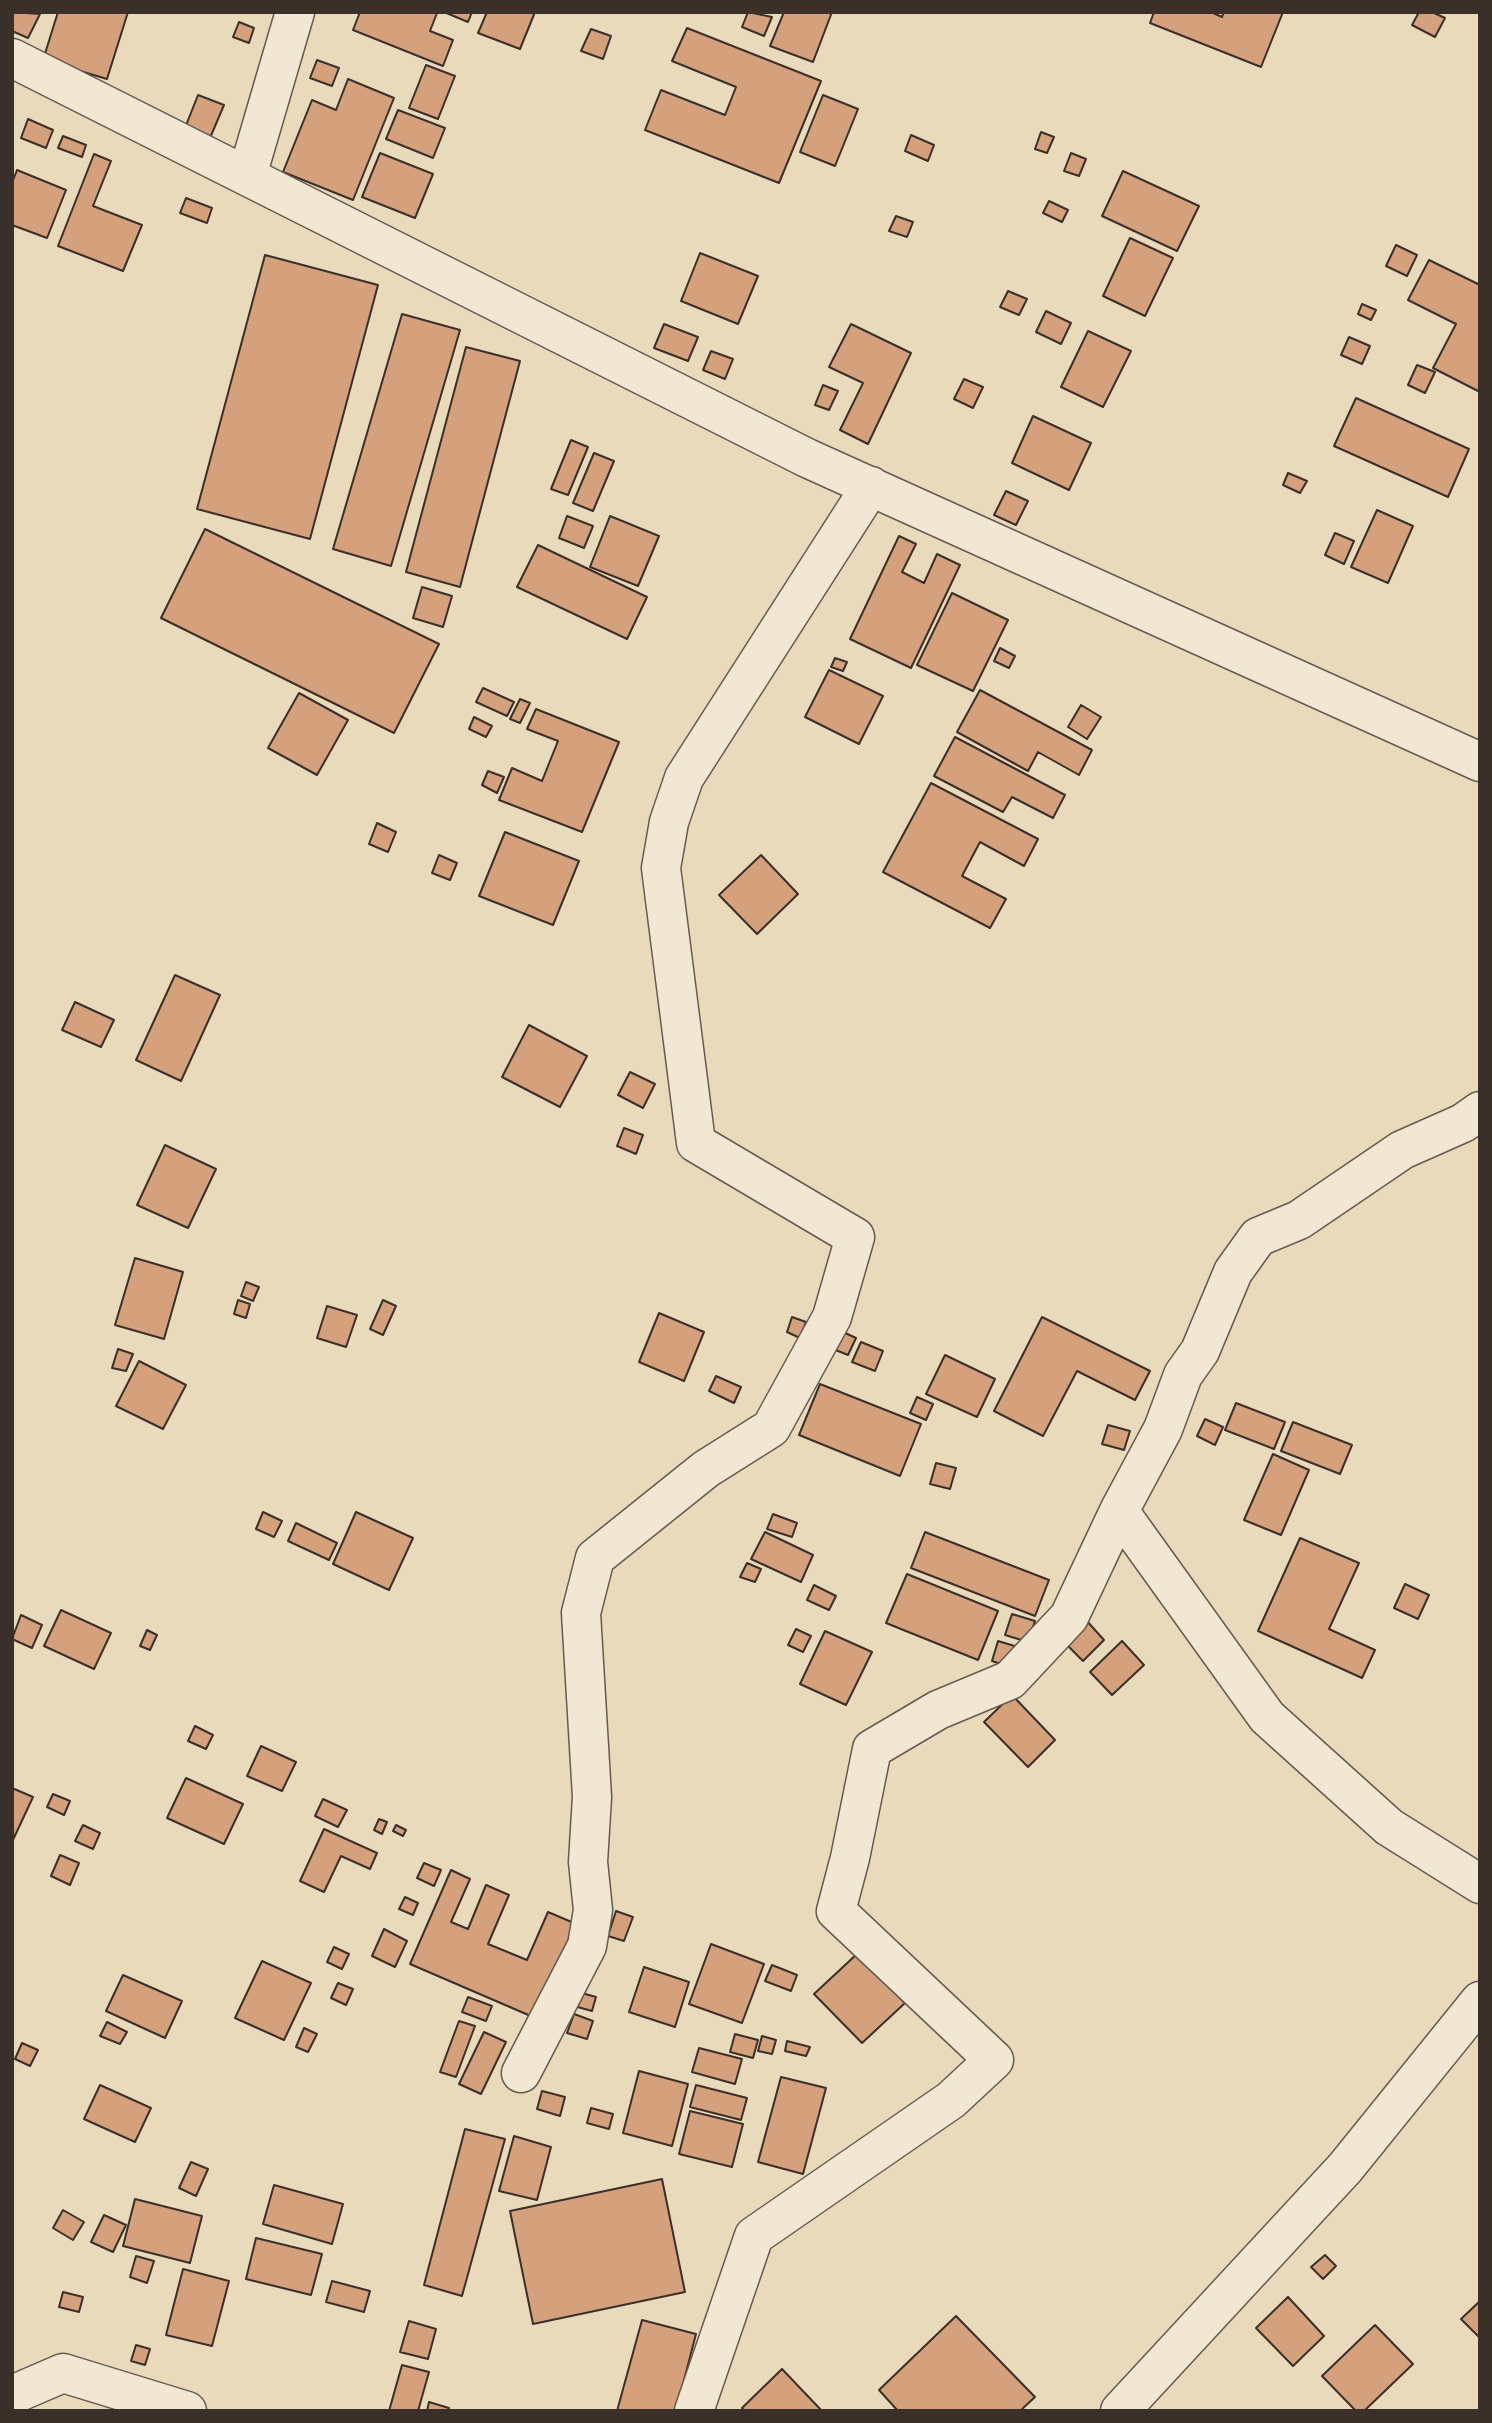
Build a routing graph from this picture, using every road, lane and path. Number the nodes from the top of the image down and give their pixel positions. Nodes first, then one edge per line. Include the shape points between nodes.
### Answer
1 (295, 12) edge
2 (12, 58) edge
3 (247, 176) junction
4 (871, 486) junction
5 (1480, 762) edge
6 (1480, 1111) edge
7 (1119, 1511) junction
8 (1480, 1884) edge
9 (1480, 2001) edge
10 (521, 2073) dead end
11 (12, 2395) edge
12 (187, 2411) edge
13 (694, 2411) edge
14 (1120, 2411) edge

1 - 3 street
2 - 3 street
3 - 4 street
4 - 5 street
4 - 10 street via 684,778 669,822 662,868 696,1143 855,1237 832,1317 771,1429 706,1469 595,1558 582,1613 593,1910 587,1946
6 - 7 street via 1402,1150 1299,1220 1258,1237 1233,1272 1200,1350 1183,1375 1163,1429
7 - 8 street via 1268,1717 1389,1826
7 - 13 street via 1069,1617 1010,1679 938,1710 872,1749 836,1911 994,2060 951,2100 754,2236
9 - 14 street via 1345,2168
11 - 12 street via 62,2373

